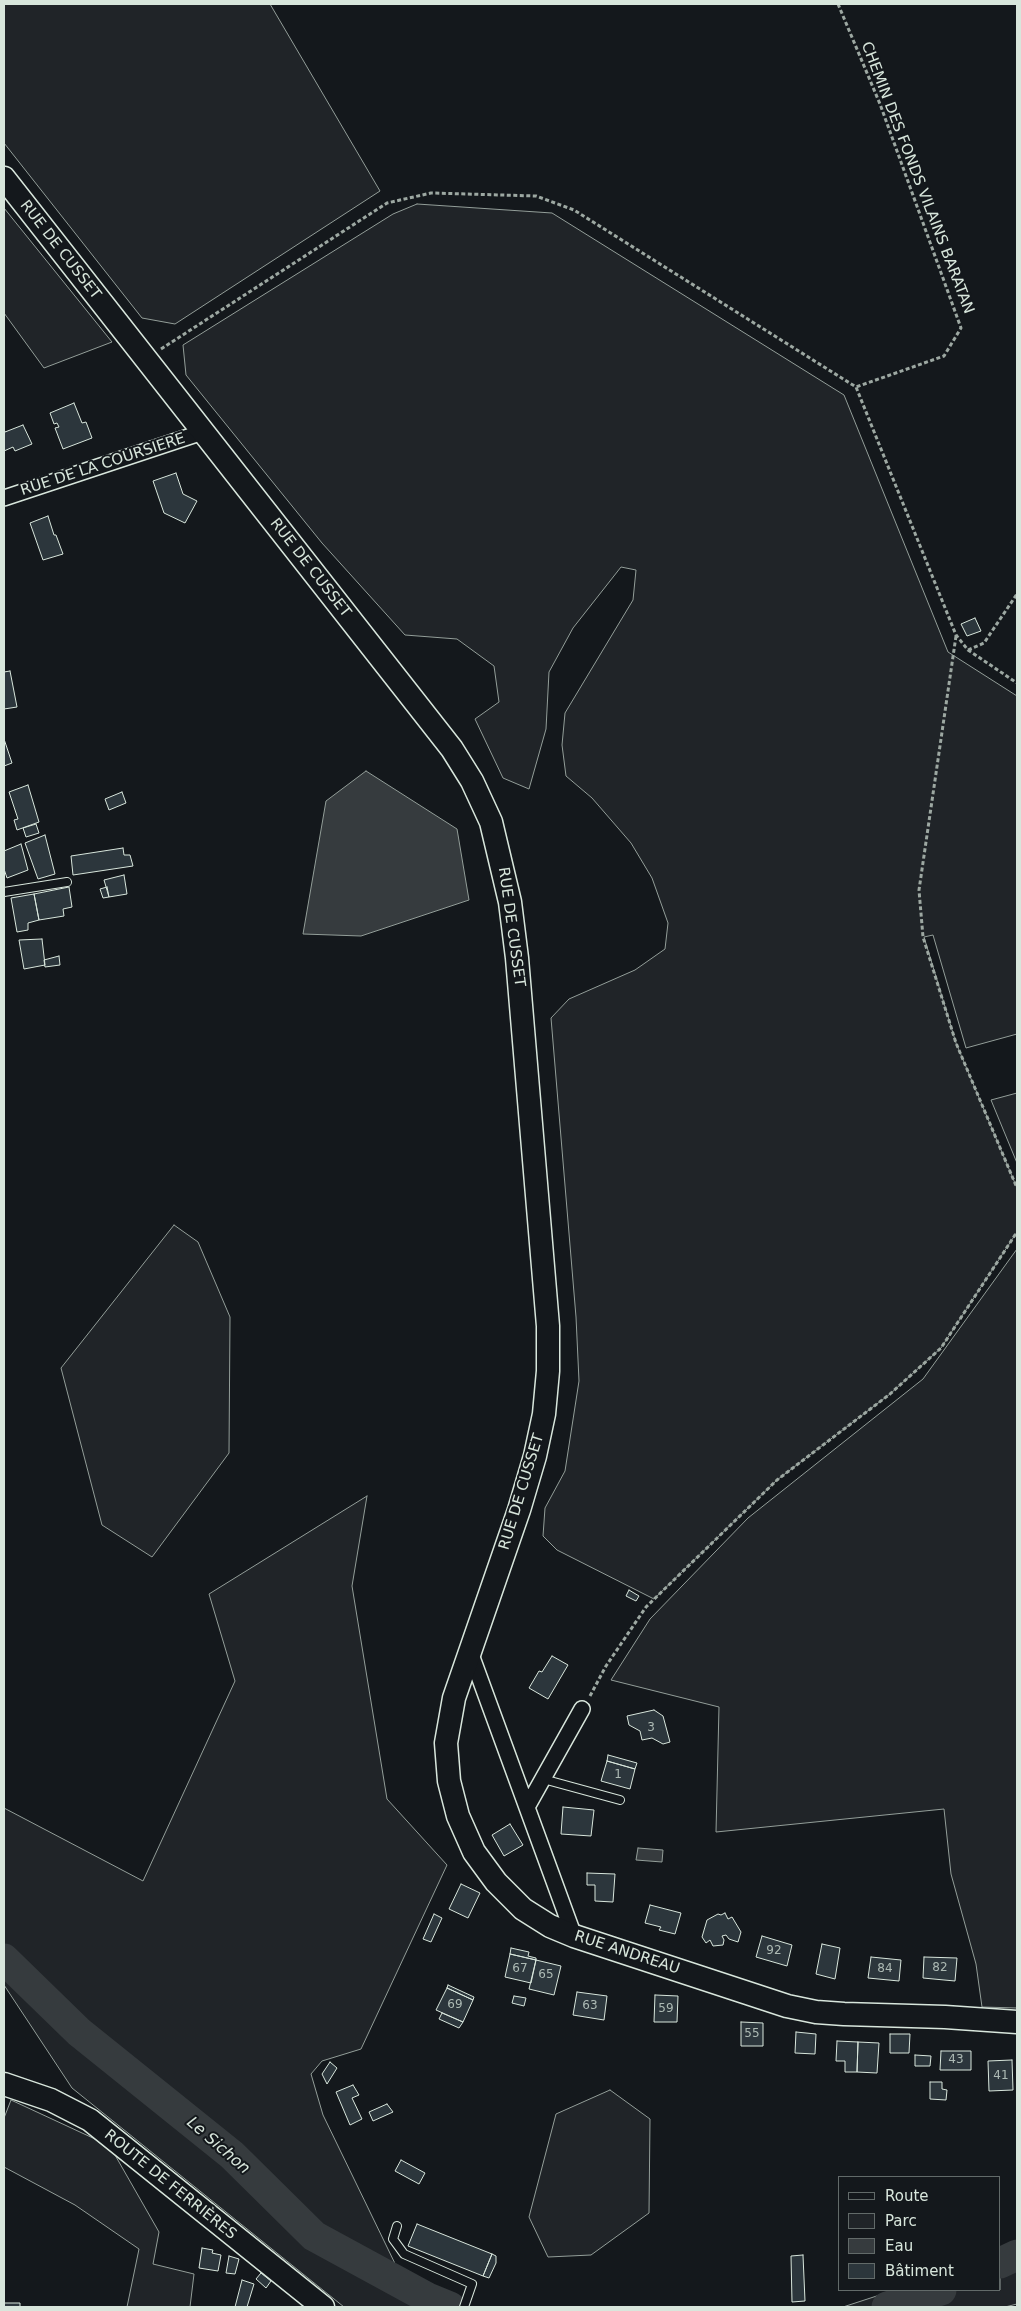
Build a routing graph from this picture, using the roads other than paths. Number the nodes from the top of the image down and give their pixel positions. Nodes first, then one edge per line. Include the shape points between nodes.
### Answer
1 (4, 178) edge
2 (203, 432) junction
3 (4, 498) edge
4 (67, 882) dead end
5 (4, 892) edge
6 (469, 1649) junction
7 (582, 1709) road end
8 (543, 1779) junction
9 (620, 1800) dead end
10 (526, 1807) junction
11 (574, 1936) junction
12 (1017, 2022) edge
13 (4, 2084) edge
14 (398, 2226) dead end
15 (323, 2307) edge
16 (464, 2307) edge

1 - 2 street, RUE DE CUSSET
2 - 3 street, RUE DE LA COURSIERE
2 - 6 street, RUE DE CUSSET via 452,749 491,822 501,860 517,958 548,1326 548,1371 544,1414 535,1456
4 - 5 lane
6 - 10 street
6 - 11 street, RUE ANDREAU via 454,1698 446,1743 449,1781 458,1816 474,1852 496,1882 523,1909
7 - 8 street
8 - 9 lane
8 - 10 street
10 - 11 street
11 - 12 street, RUE ANDREAU via 787,2006 816,2012
13 - 15 street, ROUTE DE FERRIÈRES via 51,2100 90,2120
14 - 16 lane via 393,2238 404,2254 472,2284

